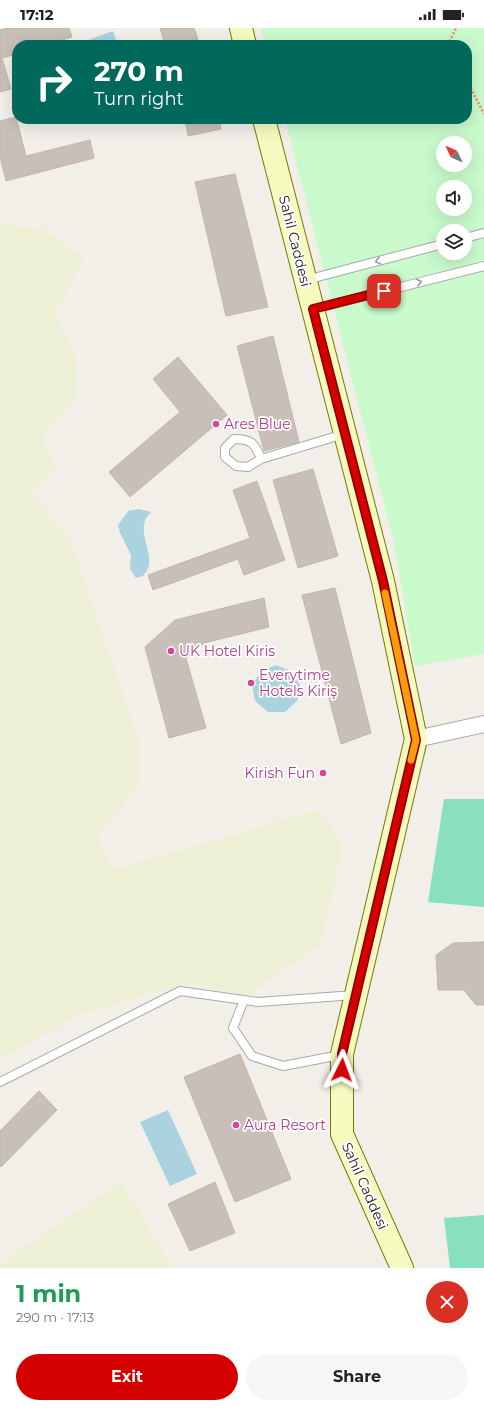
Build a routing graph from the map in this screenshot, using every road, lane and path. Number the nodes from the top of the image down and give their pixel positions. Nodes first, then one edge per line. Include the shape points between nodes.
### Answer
1 (241, 28) edge
2 (456, 28) edge
3 (244, 40) edge
4 (450, 40) edge
5 (472, 91) edge
6 (484, 114) edge
7 (265, 124) edge
8 (484, 233) edge
9 (472, 236) edge
10 (436, 246) edge
11 (484, 266) edge
12 (305, 280) junction
13 (313, 309) junction
14 (345, 434) junction
15 (261, 459) dead end
16 (484, 724) edge
17 (416, 740) junction
18 (356, 995) junction
19 (244, 1000) junction
20 (342, 1054) junction
21 (0, 1082) edge
22 (402, 1268) edge

1 - 3 street
2 - 4 path
5 - 6 path
7 - 12 street, Sahil Caddesi
8 - 9 lane
10 -> 12 lane
13 -> 11 lane
12 - 13 street, Sahil Caddesi
13 - 14 street, Sahil Caddesi
14 - 15 lane
14 - 17 street, Sahil Caddesi via 383,581
16 - 17 street
17 - 18 street, Sahil Caddesi
18 - 19 lane via 258,1002
18 - 20 street, Sahil Caddesi
19 - 20 lane via 232,1028 252,1056 283,1066
19 - 21 lane via 180,991
20 - 22 street, Sahil Caddesi via 342,1134

